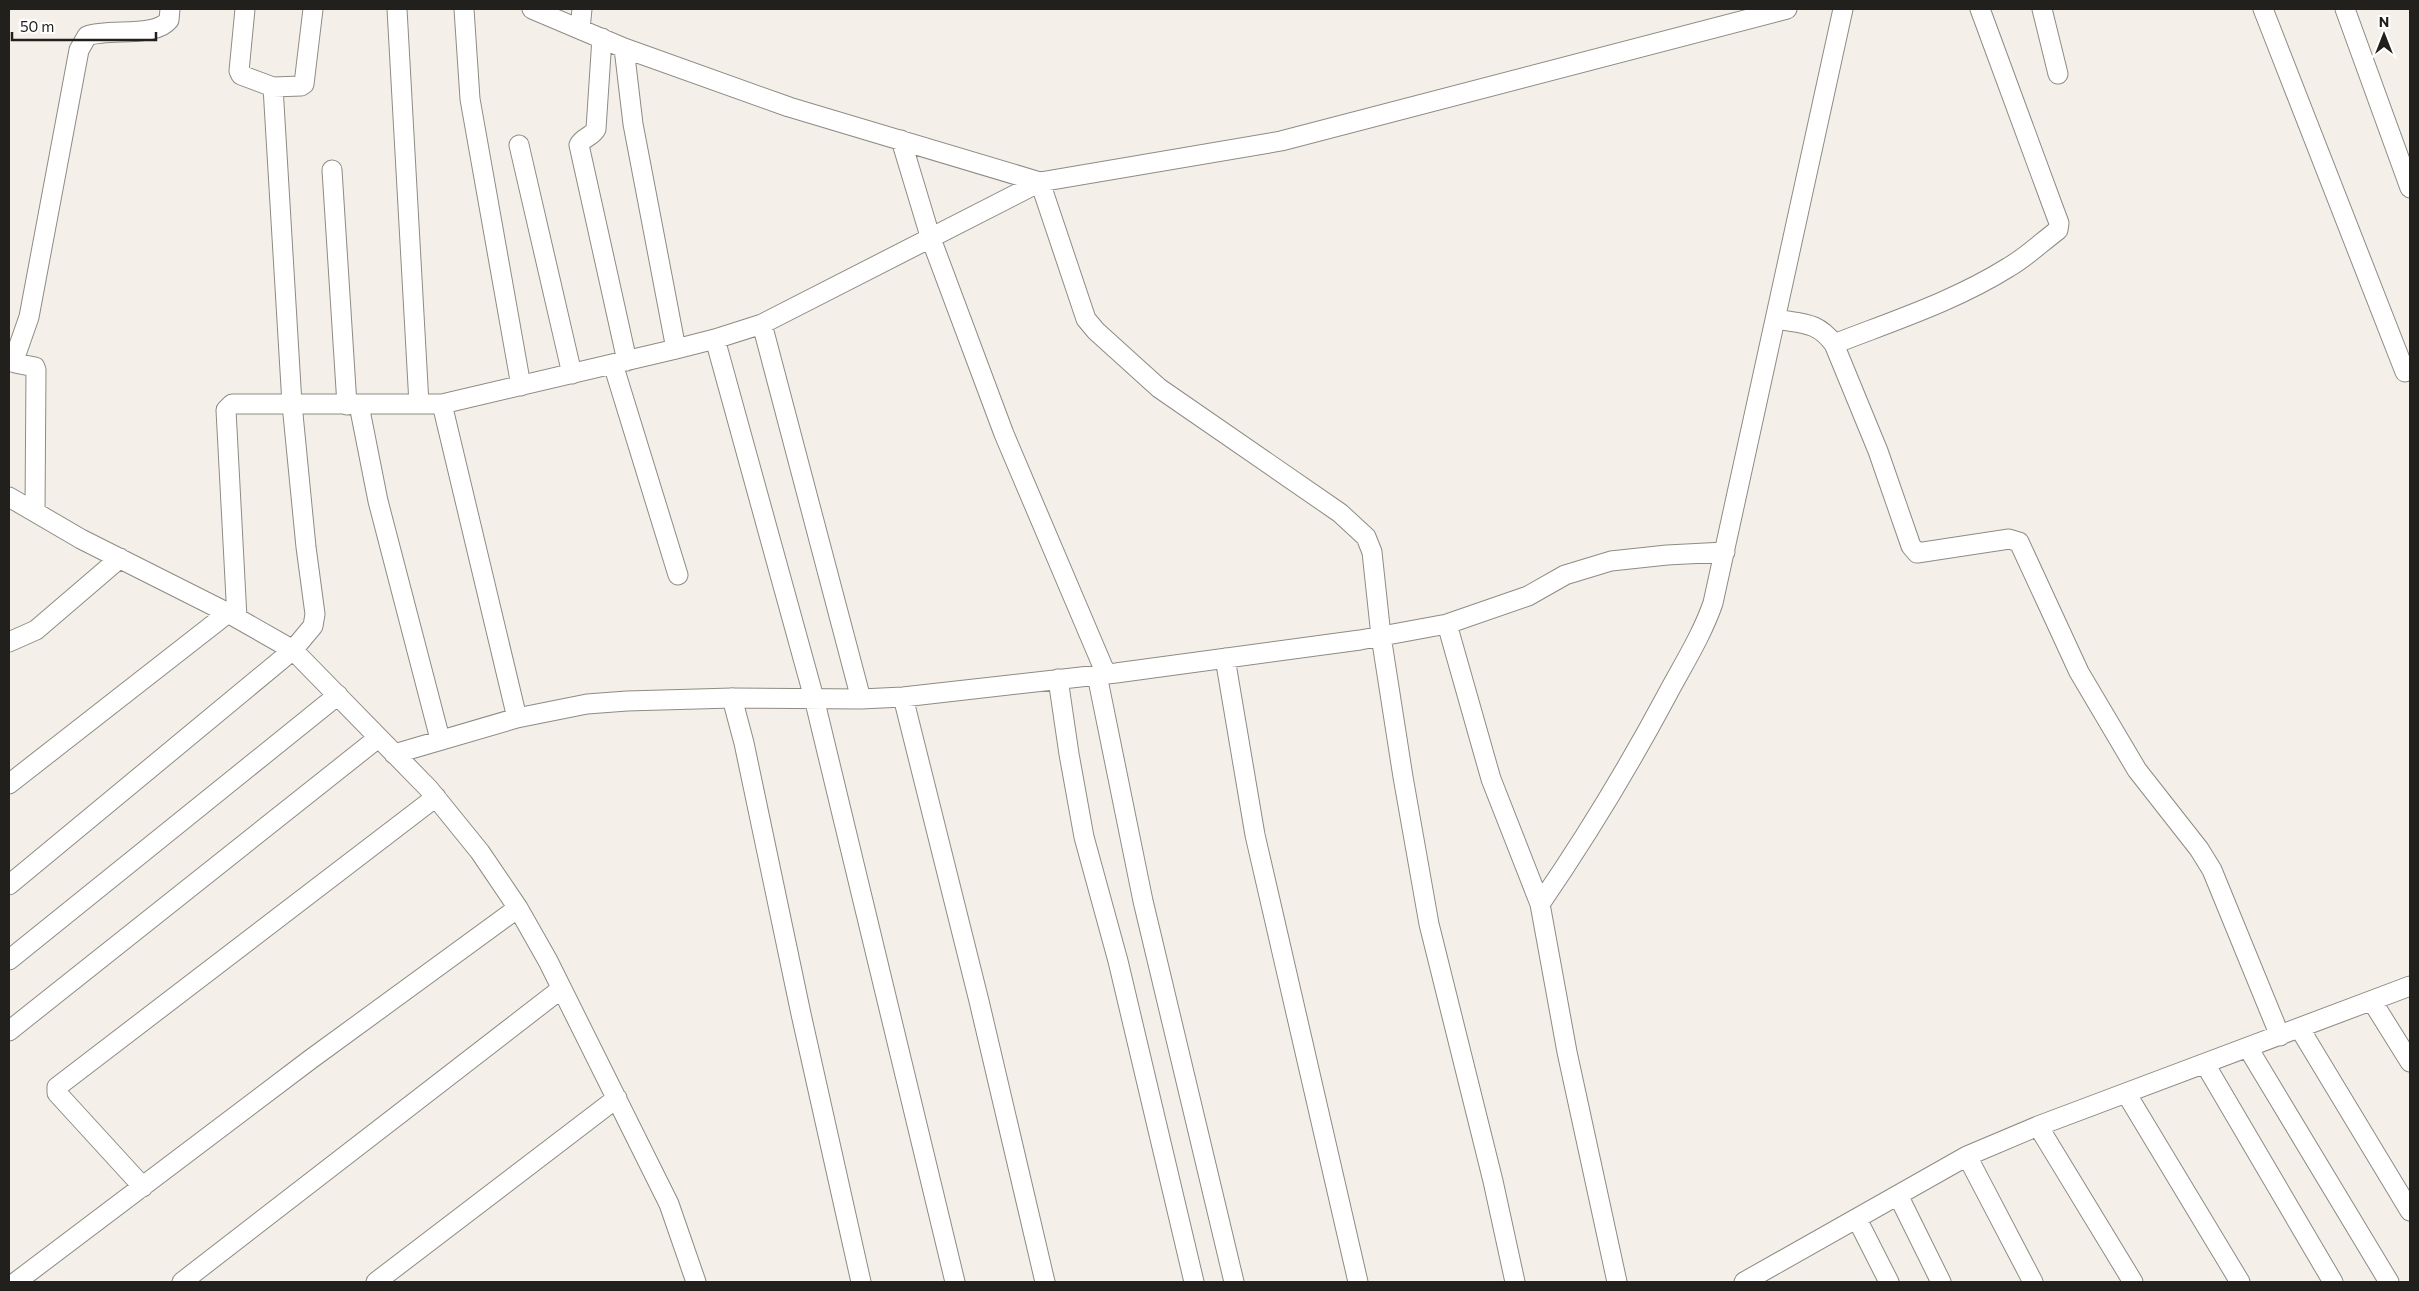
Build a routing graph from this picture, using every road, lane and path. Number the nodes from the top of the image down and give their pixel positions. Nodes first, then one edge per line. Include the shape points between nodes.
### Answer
1 (170, 9) edge
2 (245, 9) edge
3 (313, 9) edge
4 (397, 9) edge
5 (464, 9) edge
6 (532, 9) edge
7 (582, 9) edge
8 (1787, 9) edge
9 (1843, 9) edge
10 (1980, 9) edge
11 (2042, 9) edge
12 (2263, 9) edge
13 (2345, 9) edge
14 (580, 29) junction
15 (602, 38) junction
16 (624, 48) junction
17 (2058, 74) dead end
18 (273, 87) junction
19 (901, 140) junction
20 (520, 145) dead end
21 (332, 170) dead end
22 (1040, 182) junction
23 (2410, 188) edge
24 (930, 236) junction
25 (1776, 319) junction
26 (762, 324) junction
27 (715, 339) junction
28 (1834, 344) junction
29 (676, 349) junction
30 (620, 362) junction
31 (2405, 372) dead end
32 (572, 374) junction
33 (521, 386) junction
34 (292, 404) junction
35 (419, 404) junction
36 (442, 404) junction
37 (353, 405) junction
38 (9, 497) edge
39 (35, 512) junction
40 (1725, 552) junction
41 (120, 558) junction
42 (678, 575) dead end
43 (233, 616) junction
44 (1447, 624) junction
45 (1381, 636) junction
46 (9, 642) edge
47 (293, 650) junction
48 (1225, 658) junction
49 (1101, 675) junction
50 (1058, 679) junction
51 (338, 696) junction
52 (903, 697) junction
53 (732, 698) junction
54 (814, 698) junction
55 (861, 699) junction
56 (518, 718) junction
57 (378, 738) junction
58 (440, 739) junction
59 (394, 754) junction
60 (9, 784) edge
61 (436, 797) junction
62 (9, 885) edge
63 (1540, 904) junction
64 (518, 908) junction
65 (9, 960) edge
66 (2410, 986) edge
67 (562, 989) junction
68 (2372, 1001) junction
69 (2300, 1029) junction
70 (9, 1031) edge
71 (2280, 1036) junction
72 (2248, 1048) junction
73 (2410, 1062) edge
74 (2205, 1064) junction
75 (2126, 1093) junction
76 (617, 1098) junction
77 (2038, 1126) junction
78 (1967, 1156) junction
79 (142, 1187) junction
80 (1898, 1195) junction
81 (2410, 1211) edge
82 (1857, 1218) junction
83 (16, 1282) edge
84 (182, 1282) edge
85 (376, 1282) edge
86 (696, 1282) edge
87 (861, 1282) edge
88 (955, 1282) edge
89 (1045, 1282) edge
90 (1194, 1282) edge
91 (1234, 1282) edge
92 (1358, 1282) edge
93 (1515, 1282) edge
94 (1617, 1282) edge
95 (1744, 1282) edge
96 (1889, 1282) edge
97 (1941, 1282) edge
98 (2033, 1282) edge
99 (2133, 1282) edge
100 (2240, 1282) edge
101 (2333, 1282) edge
102 (2388, 1282) edge

1 - 39 street via 169,20 159,28 97,32 87,36 79,50 29,317 14,360 36,370
2 - 18 street via 241,75
3 - 18 street via 304,84
4 - 35 street
5 - 33 street via 470,99
6 - 14 street
7 - 14 street
8 - 22 street via 1281,141
9 - 25 street
10 - 28 street via 2054,207 2058,230 1988,280
11 - 17 street
12 - 31 street
13 - 23 street
14 - 15 street
15 - 16 street
15 - 30 street via 596,129 579,145
16 - 19 street via 788,107
16 - 29 street via 633,124
18 - 34 street
19 - 22 street
19 - 24 street
20 - 32 street
21 - 37 street
22 - 24 street
22 - 45 street via 1086,319 1096,331 1159,388 1340,513 1366,537 1372,552
24 - 26 street
24 - 49 street via 1004,434
25 - 28 street via 1818,328
25 - 40 street
26 - 27 street
26 - 55 street
27 - 29 street
27 - 54 street
28 - 71 street via 1878,450 1911,546 1917,553 2010,539 2019,542 2079,672 2136,770 2212,870
29 - 30 street
30 - 32 street
30 - 42 street
32 - 33 street
33 - 36 street
34 - 37 street
34 - 43 street via 237,403 226,410
34 - 47 street via 315,614 313,626
35 - 36 street
35 - 37 street
36 - 56 street
37 - 58 street
38 - 39 street
39 - 41 street
40 - 44 street via 1667,555 1591,566 1565,575 1528,596
40 - 63 street via 1706,623 1645,736
41 - 43 street
41 - 46 street via 36,630
43 - 47 street
43 - 60 street
44 - 45 street
44 - 63 street via 1491,779
45 - 48 street
45 - 93 street via 1429,924
47 - 51 street
47 - 62 street
48 - 49 street
48 - 92 street via 1255,835
49 - 50 street
49 - 91 street via 1143,901
50 - 52 street
50 - 90 street via 1084,837 1118,961
51 - 57 street
51 - 65 street
52 - 55 street
52 - 89 street
53 - 54 street
53 - 56 street via 628,700 587,704
53 - 87 street
54 - 55 street
54 - 88 street
56 - 58 street
57 - 59 street
57 - 70 street
58 - 59 street
59 - 61 street
61 - 64 street via 480,852
61 - 79 street via 57,1087 56,1093
63 - 94 street via 1567,1052
64 - 67 street
64 - 79 street
66 - 68 street
67 - 76 street
67 - 84 street
68 - 69 street
68 - 73 street
69 - 71 street
69 - 81 street
71 - 72 street
72 - 74 street
72 - 102 street
74 - 75 street
74 - 101 street
75 - 77 street
75 - 100 street
76 - 85 street
76 - 86 street via 669,1204
77 - 78 street
77 - 99 street
78 - 80 street
78 - 98 street
79 - 83 street
80 - 82 street
80 - 97 street
82 - 95 street
82 - 96 street

